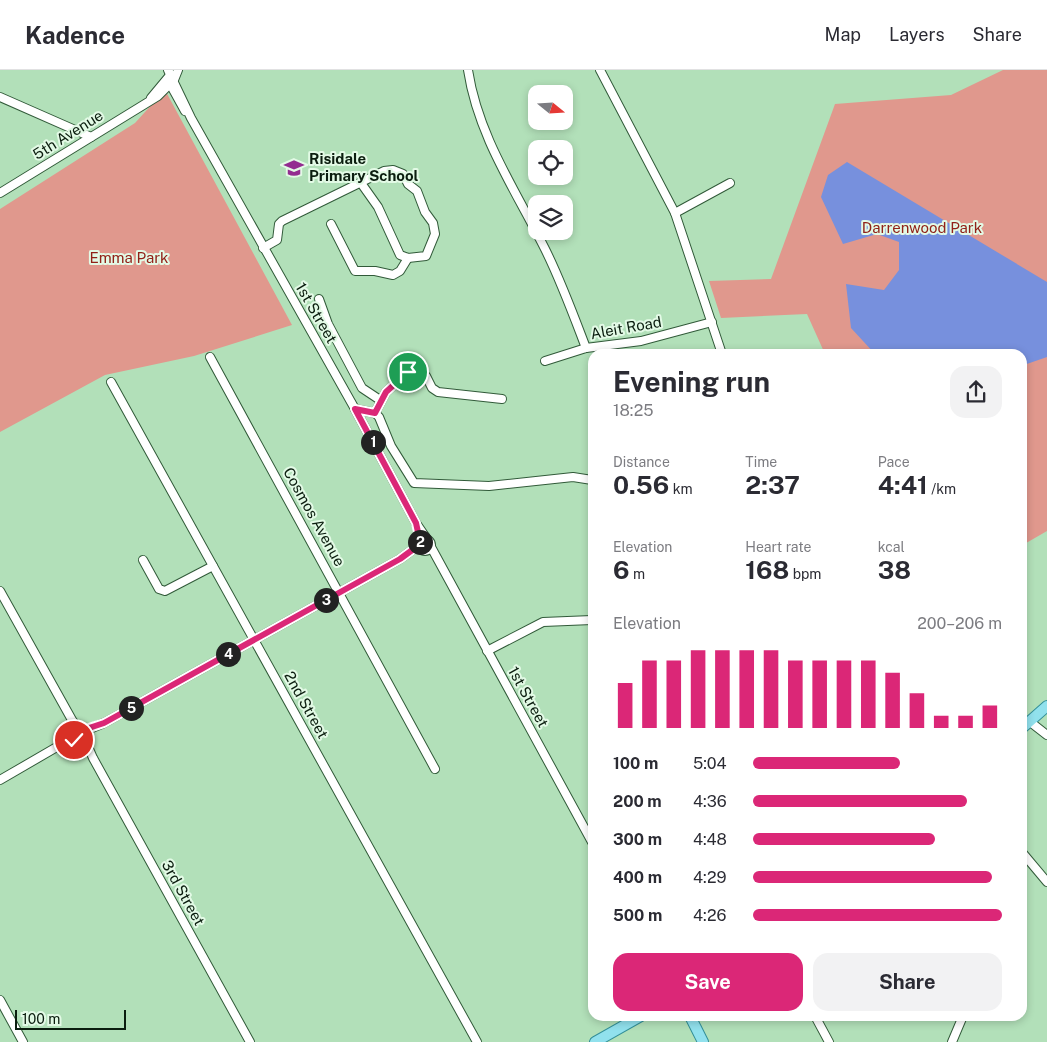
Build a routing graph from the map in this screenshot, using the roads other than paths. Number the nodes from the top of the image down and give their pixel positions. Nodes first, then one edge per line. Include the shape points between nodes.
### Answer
1 (468, 70) edge
2 (600, 70) edge
3 (172, 75) edge
4 (0, 97) edge
5 (91, 137) junction
6 (361, 183) junction
7 (730, 183) dead end
8 (0, 193) edge
9 (675, 213) junction
10 (331, 224) dead end
11 (263, 248) junction
12 (408, 258) junction
13 (319, 300) dead end
14 (712, 322) junction
15 (586, 348) junction
16 (720, 349) edge
17 (210, 357) dead end
18 (545, 361) dead end
19 (111, 382) dead end
20 (502, 399) dead end
21 (380, 400) junction
22 (355, 409) junction
23 (375, 413) junction
24 (588, 479) edge
25 (424, 546) junction
26 (143, 560) dead end
27 (213, 566) junction
28 (0, 591) edge
29 (339, 592) junction
30 (588, 620) edge
31 (254, 640) junction
32 (487, 651) junction
33 (1047, 706) edge
34 (1029, 721) joint
35 (1047, 735) edge
36 (80, 737) junction
37 (435, 769) dead end
38 (0, 780) edge
39 (588, 835) edge
40 (1027, 858) edge
41 (1047, 882) edge
42 (0, 1000) edge
43 (632, 1021) edge
44 (692, 1021) edge
45 (818, 1021) edge
46 (961, 1021) edge
47 (24, 1042) edge
48 (250, 1042) edge
49 (477, 1042) edge
50 (595, 1042) edge
51 (703, 1042) edge
52 (829, 1042) edge
53 (952, 1042) edge

1 - 15 street via 491,146 557,275
2 - 9 street
3 - 5 street, 5th Avenue via 150,100
3 - 11 street, 1st Street via 191,118
4 - 5 street
5 - 8 street, 5th Avenue
6 - 11 street via 279,223 277,240
6 - 12 street via 378,207 398,252
6 - 12 street via 393,170 403,174 417,191 435,234 426,256
7 - 9 street
9 - 14 street
10 - 12 street via 355,271 393,275 400,271
11 - 22 street, 1st Street
13 - 21 street via 362,388
14 - 15 street, Aleit Road via 641,342
14 - 16 street
15 - 18 street, Aleit Road
17 - 29 street, Cosmos Avenue
19 - 27 street, 2nd Street
20 - 21 street via 438,392 426,376 411,372 404,373
21 - 23 street
22 - 23 street
22 - 25 street, 1st Street via 416,523
23 - 24 street via 414,483 489,486 573,477
25 - 29 street
25 - 32 street, 1st Street via 439,564
26 - 27 street via 159,589 165,591
27 - 31 street, 2nd Street
28 - 36 street
29 - 31 street
29 - 37 street, Cosmos Avenue
30 - 32 street via 543,622
31 - 36 street
31 - 49 street, 2nd Street
32 - 39 street, 1st Street
33 - 34 main road
34 - 35 street
36 - 38 street
36 - 48 street, 3rd Street
40 - 41 street
42 - 47 street
43 - 50 main road
44 - 51 main road
45 - 52 street
46 - 53 street

